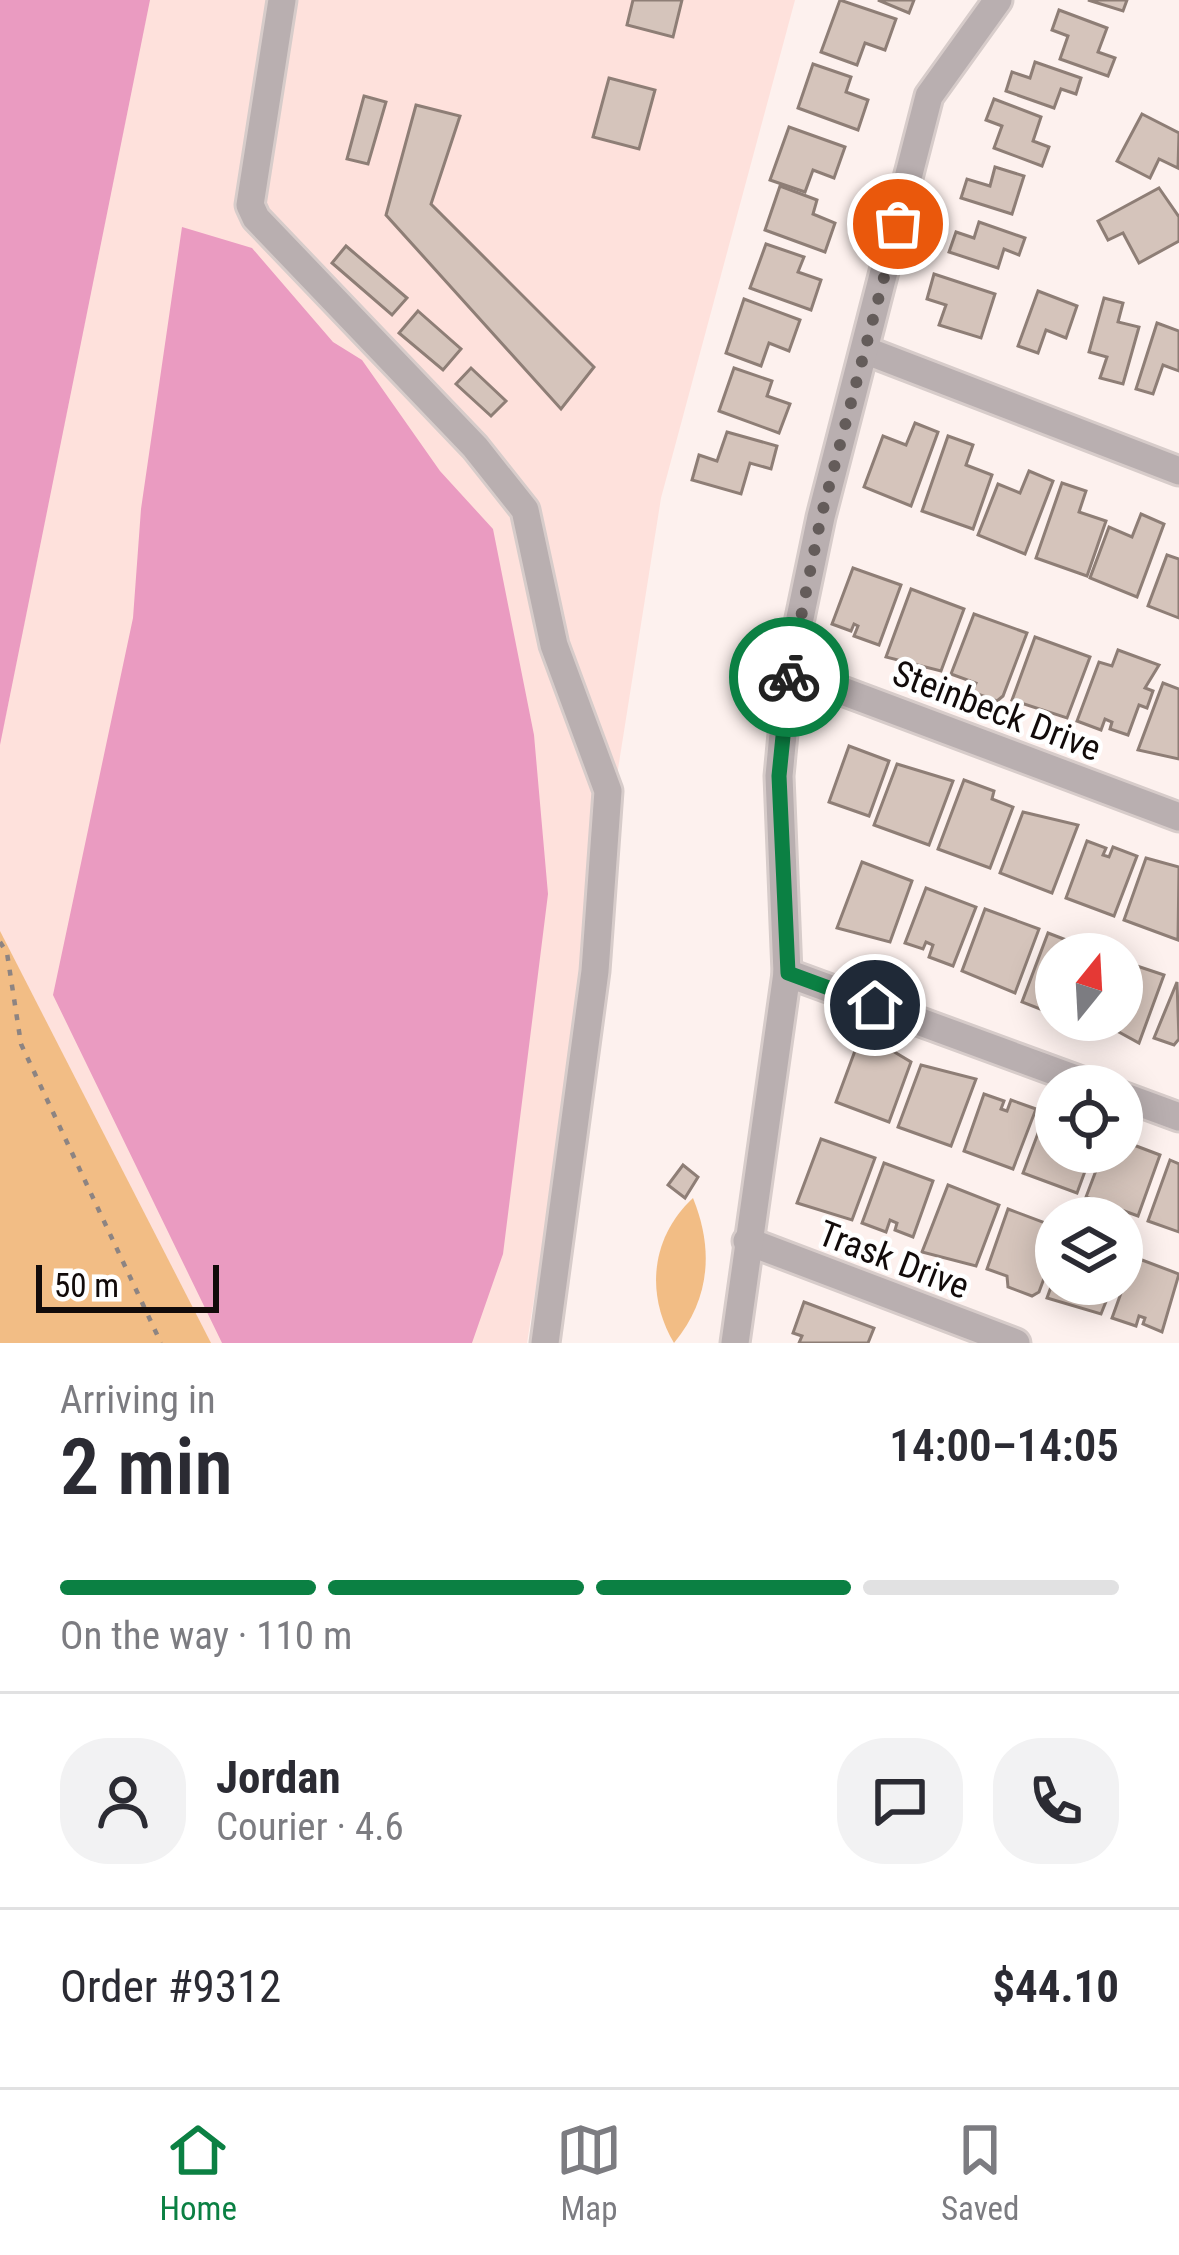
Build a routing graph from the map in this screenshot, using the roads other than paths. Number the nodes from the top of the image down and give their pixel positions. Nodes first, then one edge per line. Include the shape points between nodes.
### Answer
1 (282, 0) edge
2 (998, 0) edge
3 (867, 351) junction
4 (1179, 471) edge
5 (789, 671) junction
6 (1179, 817) edge
7 (788, 973) junction
8 (1038, 1065) edge
9 (1143, 1104) edge
10 (1179, 1117) edge
11 (747, 1241) junction
12 (545, 1343) edge
13 (735, 1343) edge
14 (1016, 1343) edge

1 - 12 street via 250,205 525,510 554,645 608,791 595,971
2 - 3 street via 929,96
3 - 4 street
3 - 5 street
5 - 6 street, Steinbeck Drive
5 - 7 street via 779,776
7 - 8 street
7 - 11 street
9 - 10 street
11 - 13 street
11 - 14 street, Trask Drive

